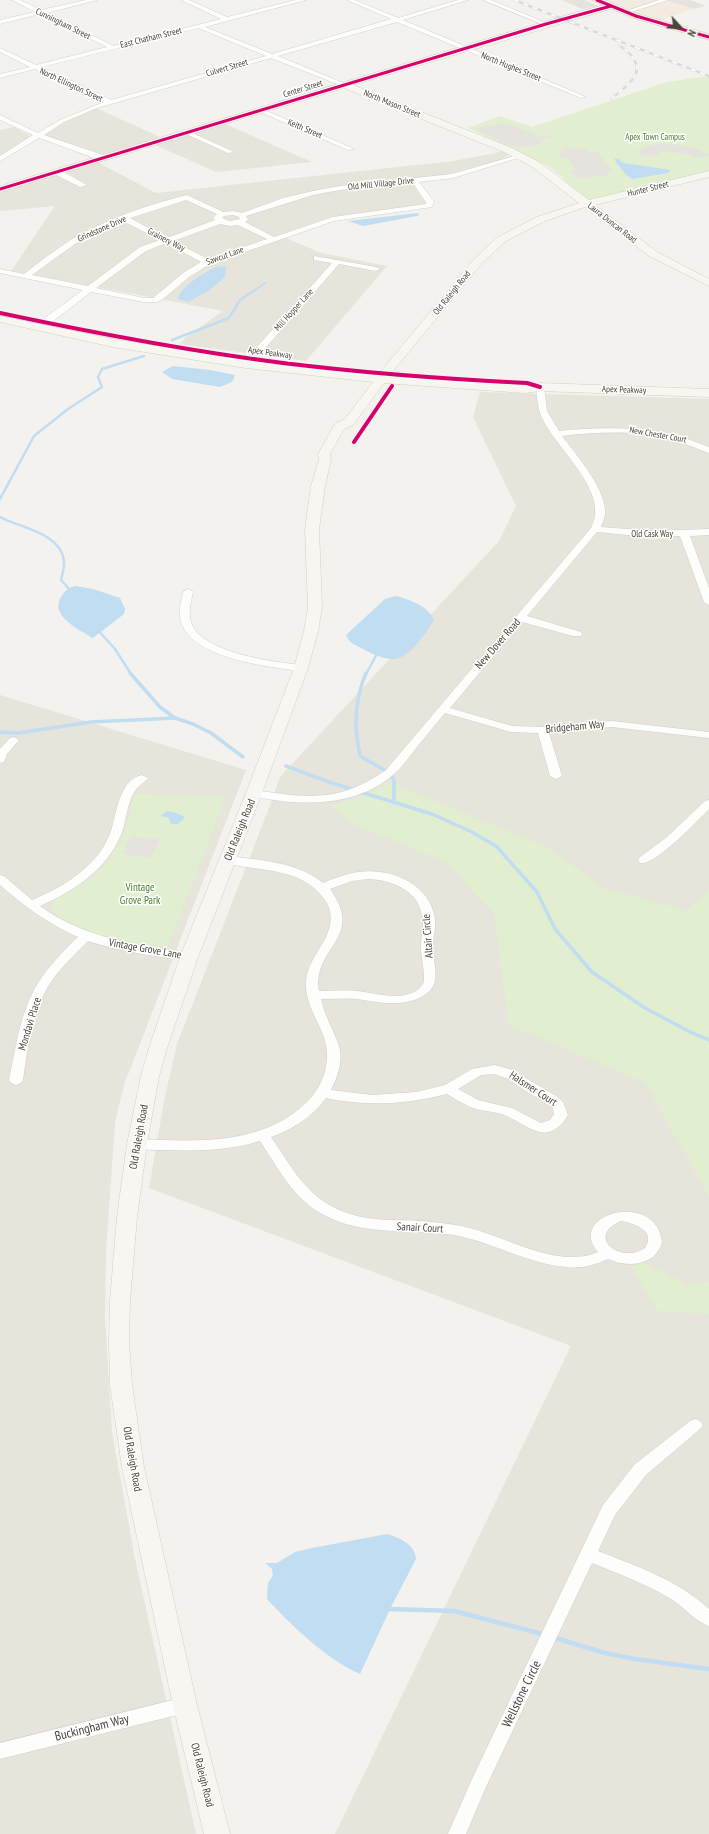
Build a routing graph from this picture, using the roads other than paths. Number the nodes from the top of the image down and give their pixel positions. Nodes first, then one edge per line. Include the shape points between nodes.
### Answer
1 (15, 0) edge
2 (94, 0) edge
3 (184, 0) edge
4 (303, 0) edge
5 (350, 0) edge
6 (465, 0) edge
7 (486, 0) edge
8 (597, 0) edge
9 (664, 0) edge
10 (611, 6) junction
11 (41, 12) junction
12 (626, 12) junction
13 (226, 19) junction
14 (396, 20) junction
15 (0, 22) edge
16 (546, 24) junction
17 (198, 26) junction
18 (709, 37) edge
19 (112, 47) junction
20 (466, 48) junction
21 (0, 50) edge
22 (270, 56) junction
23 (34, 67) junction
24 (0, 76) edge
25 (344, 85) junction
26 (583, 97) dead end
27 (110, 102) junction
28 (260, 110) junction
29 (0, 116) edge
30 (188, 133) junction
31 (38, 135) junction
32 (350, 149) dead end
33 (230, 152) dead end
34 (520, 156) junction
35 (1, 157) edge
36 (103, 158) junction
37 (57, 172) junction
38 (709, 174) edge
39 (415, 181) junction
40 (83, 184) dead end
41 (0, 189) edge
42 (587, 204) junction
43 (242, 215) junction
44 (124, 218) junction
45 (221, 218) junction
46 (238, 222) junction
47 (273, 239) junction
48 (166, 240) junction
49 (316, 258) dead end
50 (208, 262) junction
51 (337, 262) junction
52 (376, 270) dead end
53 (0, 271) edge
54 (25, 277) junction
55 (709, 283) edge
56 (91, 289) junction
57 (0, 313) edge
58 (0, 319) edge
59 (45, 326) junction
60 (251, 358) junction
61 (383, 377) junction
62 (540, 387) junction
63 (709, 393) edge
64 (556, 434) junction
65 (709, 450) edge
66 (595, 529) junction
67 (709, 532) edge
68 (684, 534) junction
69 (188, 592) dead end
70 (709, 602) edge
71 (521, 618) junction
72 (577, 634) dead end
73 (301, 668) junction
74 (442, 709) junction
75 (543, 730) junction
76 (709, 735) edge
77 (14, 740) dead end
78 (0, 760) edge
79 (556, 776) dead end
80 (142, 778) dead end
81 (254, 793) junction
82 (709, 803) edge
83 (228, 860) junction
84 (644, 860) dead end
85 (0, 879) edge
86 (323, 887) junction
87 (31, 905) junction
88 (86, 936) junction
89 (189, 957) junction
90 (314, 995) junction
91 (16, 1080) dead end
92 (449, 1089) junction
93 (323, 1093) junction
94 (264, 1136) junction
95 (137, 1144) junction
96 (608, 1254) dead end
97 (695, 1425) dead end
98 (588, 1554) junction
99 (709, 1619) edge
100 (185, 1705) junction
101 (0, 1751) edge
102 (217, 1834) edge
103 (457, 1834) edge

1 - 11 street, Cunningham Street
2 - 11 street
3 - 13 street
4 - 13 street, East Chatham Street
5 - 14 street, North Hughes Street
6 - 14 street, Culvert Street
7 - 16 street
8 - 10 main road
9 - 12 street
10 - 12 main road
10 - 16 main road, Center Street
11 - 15 street
11 - 19 street, Cunningham Street
12 - 18 main road
13 - 17 street, East Chatham Street
14 - 20 street, North Hughes Street
14 - 22 street, Culvert Street
16 - 20 main road, Center Street
17 - 19 street, East Chatham Street
17 - 22 street, North Mason Street
19 - 23 street, East Chatham Street
20 - 25 main road, Center Street
20 - 26 street, North Hughes Street
21 - 23 street, North Ellington Street
22 - 25 street, North Mason Street
22 - 27 street, Culvert Street
23 - 24 street, East Chatham Street
23 - 27 street, North Ellington Street
25 - 28 main road, Center Street
25 - 34 main road, North Mason Street
27 - 31 street, Culvert Street via 69,117
28 - 30 main road, Center Street
28 - 32 street, Keith Street
29 - 31 street
30 - 33 street
30 - 36 main road, Center Street
31 - 35 street, Culvert Street
31 - 36 street
34 - 39 street, Old Mill Village Drive via 469,172
34 - 42 main road, Laura Duncan Road via 546,171
36 - 37 main road, Center Street
37 - 40 street
37 - 41 main road, Center Street
38 - 42 main road, Hunter Street
39 - 43 street, Old Mill Village Drive via 313,193
39 - 47 street, Sawcut Lane via 430,202 429,205 422,208 345,216
42 - 55 main road, Laura Duncan Road via 653,254
42 - 61 main road, Old Raleigh Road via 521,228 489,250
43 - 45 street via 233,213
43 - 46 street via 244,220
44 - 45 street, Grindstone Drive via 186,197
44 - 48 street, Grainery Way
44 - 54 street, Grindstone Drive via 79,238
45 - 46 street via 230,223
45 - 48 street
46 - 47 street
47 - 50 street, Sawcut Lane
48 - 50 street, Grainery Way
48 - 56 street via 134,255
49 - 51 street
50 - 56 street, Sawcut Lane via 192,270 160,298 154,300
51 - 52 street
51 - 60 street, Mill Hopper Lane
53 - 54 street, Sawcut Lane
54 - 56 street, Sawcut Lane
56 - 59 street via 83,295 77,305
57 - 59 main road, Apex Peakway
58 - 59 main road, Apex Peakway
59 - 60 main road, Apex Peakway
59 - 61 main road, Apex Peakway via 202,358
60 - 61 main road, Apex Peakway
61 - 62 main road, Apex Peakway via 525,389
61 - 73 main road, Old Raleigh Road via 349,422 351,428 333,454 325,460 318,486 312,529 315,607
62 - 63 main road, Apex Peakway
62 - 64 street, New Dover Road via 542,411
64 - 65 street, New Chester Court via 627,430 672,436
64 - 66 street, New Dover Road via 593,489 600,508
66 - 68 street, Old Cask Way via 650,535
66 - 71 street, New Dover Road
67 - 68 street, Old Cask Way
68 - 70 street
69 - 73 street via 184,617 193,634 204,643 265,664
71 - 72 street
71 - 74 street, New Dover Road
73 - 81 main road, Old Raleigh Road
74 - 75 street, Bridgeham Way via 511,729
74 - 81 street, New Dover Road via 390,772 367,788 340,798 324,800
75 - 76 street, Bridgeham Way via 612,724
75 - 79 street
77 - 78 street via 2,753
80 - 87 street via 130,790 116,835 108,851 97,864 70,885
81 - 83 main road, Old Raleigh Road
82 - 84 street via 671,840
83 - 86 street via 292,871
83 - 89 main road, Old Raleigh Road
85 - 87 street, Vintage Grove Lane
86 - 90 street via 335,907 338,923 312,976
86 - 90 street, Altair Circle via 340,880 368,875 394,879 414,890 428,915 427,950 432,973 428,985 407,999
87 - 88 street, Vintage Grove Lane via 50,919
88 - 89 street, Vintage Grove Lane via 137,950
88 - 91 street, Mondavi Place via 64,958 42,987 34,1005
89 - 95 main road, Old Raleigh Road via 150,1076
90 - 93 street via 318,1013 329,1031 334,1046 334,1062
92 - 92 street, Halsmer Court via 473,1103 508,1111 536,1127 552,1125 561,1115 561,1108 557,1103 530,1088 516,1076 502,1071 479,1071
92 - 93 street, Halsmer Court via 410,1098 377,1101 347,1099
93 - 94 street via 299,1118
94 - 95 street via 226,1144
94 - 96 street, Sanair Court via 302,1193 326,1210 349,1220 376,1226 419,1226 460,1231 527,1254 567,1262 596,1260
95 - 100 main road, Old Raleigh Road via 127,1217 120,1301 121,1385 133,1467
97 - 98 street, Wellstone Circle via 636,1475 609,1510
98 - 99 street via 653,1582 686,1600
98 - 103 street, Wellstone Circle
100 - 101 street, Buckingham Way
100 - 102 main road, Old Raleigh Road

